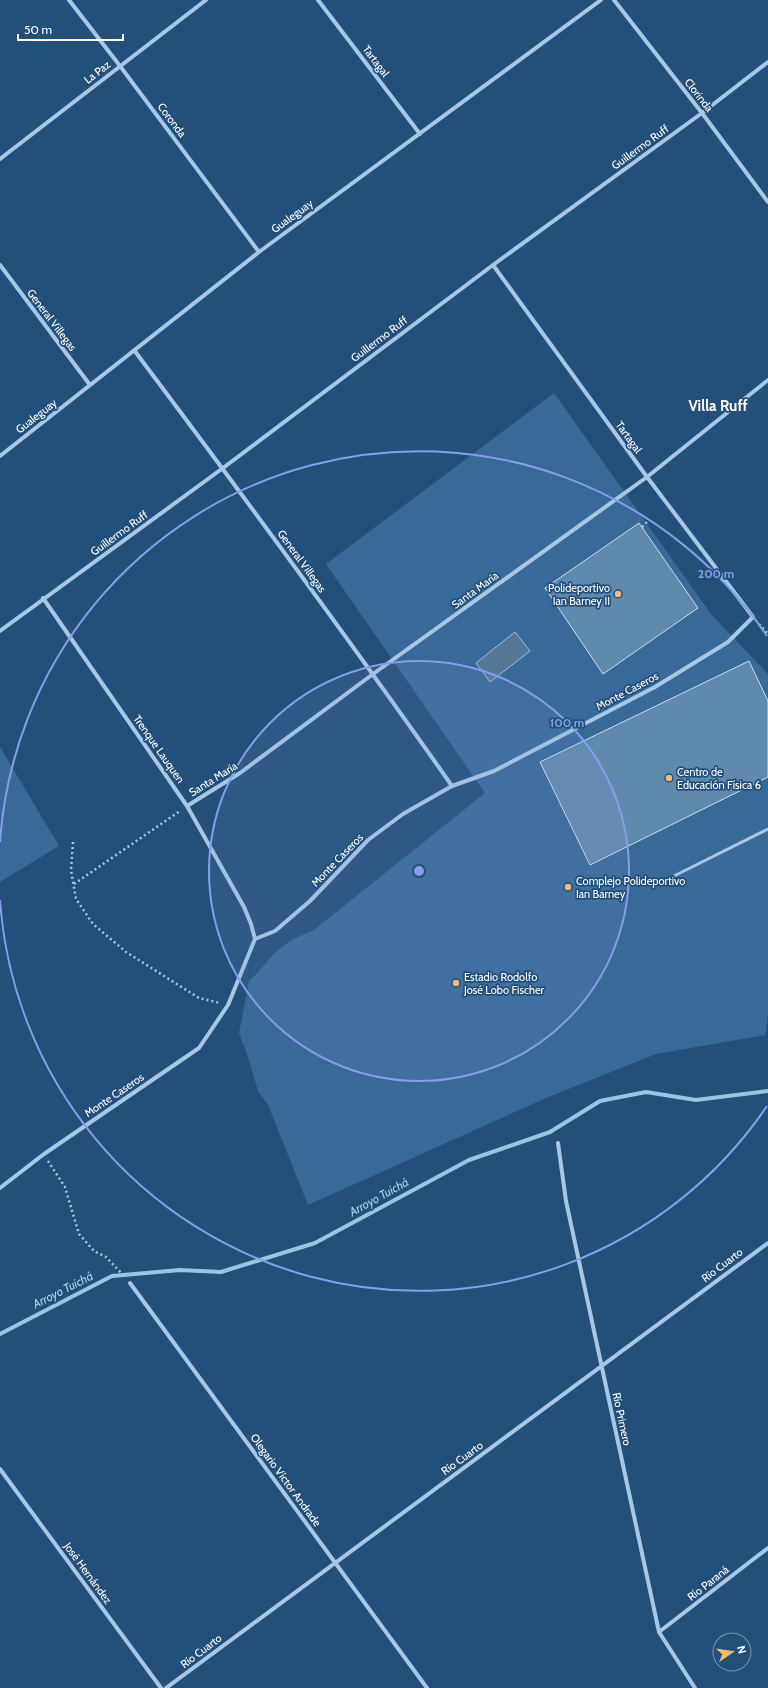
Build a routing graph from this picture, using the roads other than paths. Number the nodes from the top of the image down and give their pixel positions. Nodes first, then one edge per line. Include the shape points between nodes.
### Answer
1 (69, 0) edge
2 (206, 0) edge
3 (318, 0) edge
4 (601, 0) edge
5 (614, 0) edge
6 (768, 62) edge
7 (120, 66) junction
8 (702, 113) junction
9 (420, 134) junction
10 (0, 158) edge
11 (768, 202) edge
12 (258, 252) junction
13 (0, 265) edge
14 (493, 265) junction
15 (134, 350) junction
16 (768, 380) edge
17 (90, 385) junction
18 (0, 456) edge
19 (223, 468) junction
20 (647, 477) junction
21 (43, 598) junction
22 (753, 618) joint
23 (0, 631) edge
24 (374, 674) junction
25 (452, 786) junction
26 (187, 806) junction
27 (768, 828) edge
28 (674, 876) dead end
29 (255, 939) junction
30 (558, 1143) dead end
31 (0, 1188) edge
32 (768, 1242) edge
33 (130, 1283) road end
34 (601, 1366) junction
35 (0, 1470) edge
36 (768, 1548) edge
37 (336, 1563) junction
38 (659, 1632) junction
39 (161, 1688) edge
40 (166, 1688) edge
41 (427, 1688) edge
42 (695, 1688) edge

1 - 7 street, Coronda
2 - 7 street, La Paz
3 - 9 street, Tartagal
4 - 9 street, Gualeguay
5 - 8 street, Clorinda
6 - 8 street, Guillermo Ruff
7 - 10 street, La Paz
7 - 12 street, Coronda
8 - 11 street, Clorinda
8 - 14 street, Guillermo Ruff
9 - 12 street, Gualeguay
12 - 15 street, Gualeguay
13 - 17 street, General Villegas
14 - 19 street, Guillermo Ruff
14 - 20 street, Tartagal
15 - 17 street, Gualeguay
15 - 19 street, General Villegas
16 - 20 street, Santa María
17 - 18 street, Gualeguay
19 - 21 street, Guillermo Ruff
19 - 24 street, General Villegas
20 - 22 street, Tartagal
20 - 24 street, Santa María
21 - 23 street, Guillermo Ruff
21 - 26 street, Trenque Lauquen
22 - 25 street, Monte Caseros via 728,642 655,687 494,771
24 - 25 street, General Villegas
24 - 26 street, Santa María via 240,773
25 - 29 street, Monte Caseros via 403,814 368,840 310,901 275,931
26 - 29 street, Trenque Lauquen via 244,907
27 - 28 lane
29 - 31 street, Monte Caseros via 228,1005 199,1048 44,1154
30 - 34 street, Río Primero via 566,1201
32 - 34 street, Río Cuarto
33 - 37 street, Olegario Víctor Andrade
34 - 37 street, Río Cuarto
34 - 38 street, Río Primero
35 - 39 street, José Hernández
36 - 38 street, Río Paraná
37 - 40 street, Río Cuarto
37 - 41 street, Olegario Víctor Andrade
38 - 42 street, Río Primero

